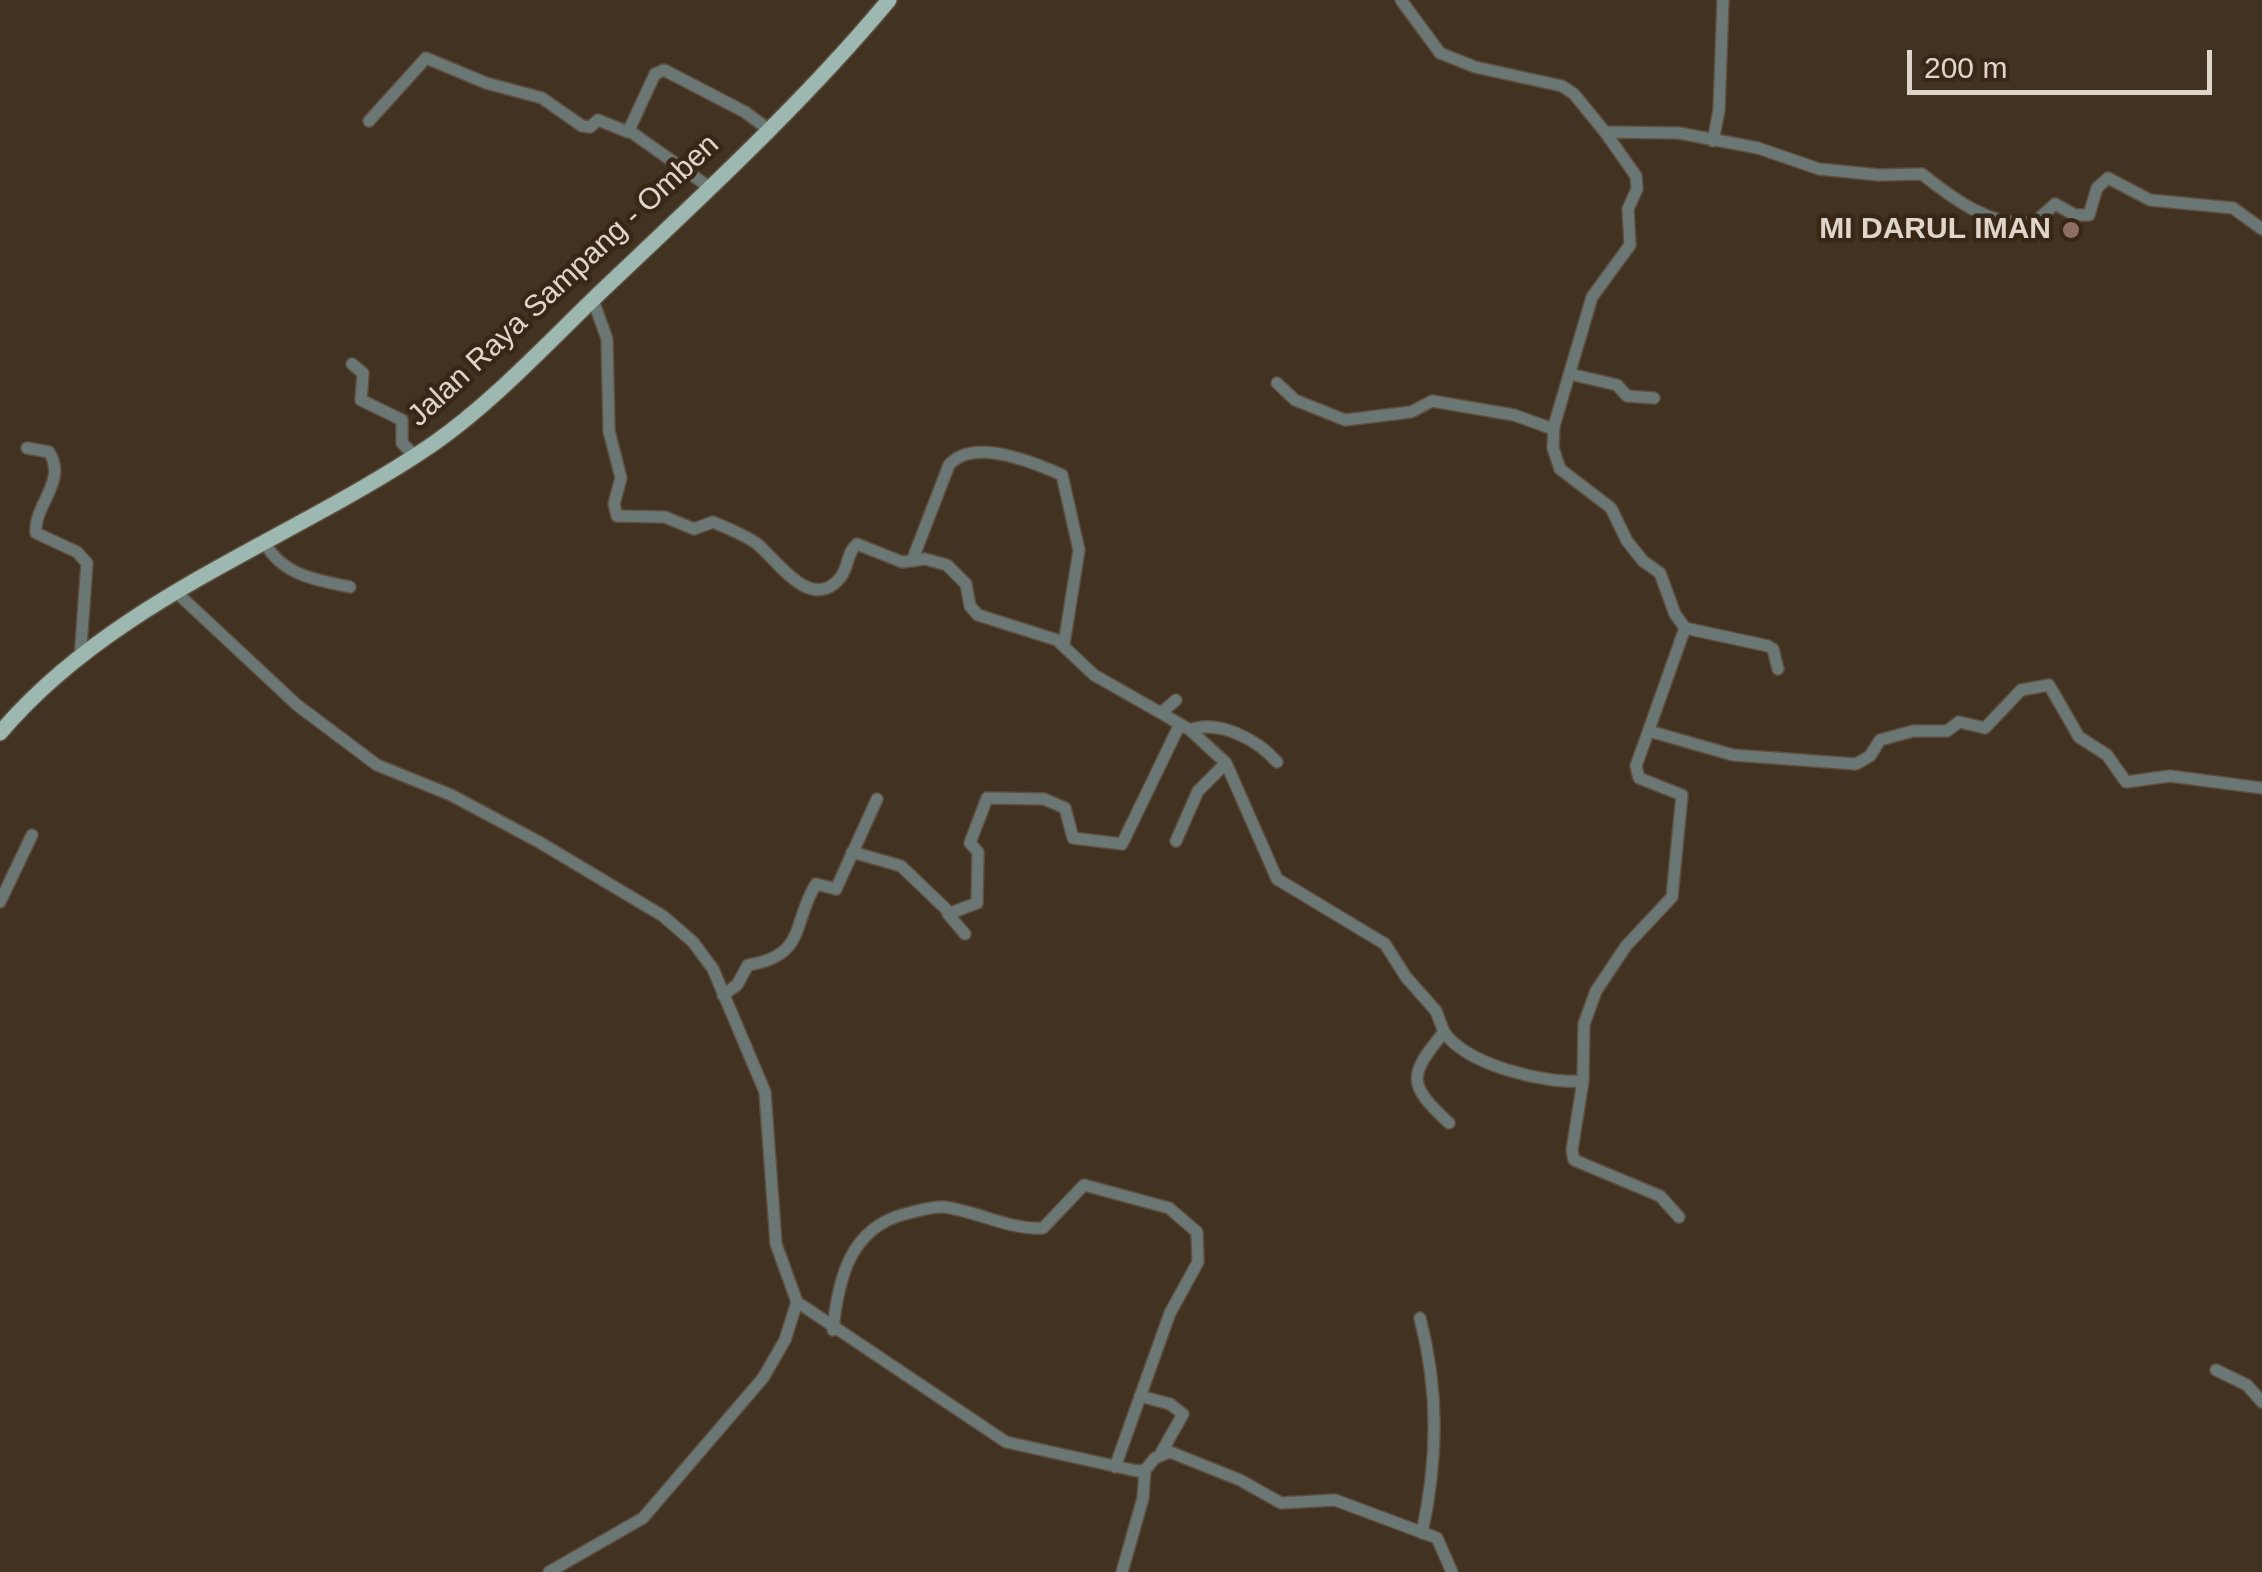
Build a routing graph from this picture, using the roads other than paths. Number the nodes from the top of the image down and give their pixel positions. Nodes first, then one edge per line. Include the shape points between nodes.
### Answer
1 (889, 0) edge
2 (1400, 0) edge
3 (1724, 0) edge
4 (369, 120) dead end
5 (768, 130) junction
6 (631, 132) junction
7 (1605, 132) junction
8 (1713, 141) junction
9 (709, 187) junction
10 (2262, 229) edge
11 (593, 300) junction
12 (352, 364) dead end
13 (1570, 374) junction
14 (1278, 383) dead end
15 (1654, 398) dead end
16 (1553, 429) junction
17 (26, 448) dead end
18 (414, 456) junction
19 (265, 543) junction
20 (912, 561) junction
21 (350, 587) dead end
22 (176, 592) junction
23 (1686, 628) junction
24 (1064, 644) junction
25 (80, 659) junction
26 (1778, 669) dead end
27 (1176, 700) dead end
28 (1161, 713) junction
29 (2, 725) edge
30 (1185, 727) junction
31 (1649, 731) junction
32 (1278, 762) dead end
33 (1226, 764) junction
34 (2262, 788) edge
35 (876, 799) dead end
36 (32, 836) dead end
37 (1176, 841) dead end
38 (852, 852) junction
39 (0, 902) edge
40 (949, 912) junction
41 (965, 934) dead end
42 (723, 995) junction
43 (1444, 1032) junction
44 (1583, 1081) junction
45 (1449, 1123) dead end
46 (1679, 1217) dead end
47 (797, 1302) junction
48 (1420, 1318) dead end
49 (834, 1330) junction
50 (2216, 1370) dead end
51 (1140, 1396) junction
52 (2262, 1402) edge
53 (1161, 1454) junction
54 (1114, 1467) junction
55 (1145, 1470) junction
56 (1422, 1534) junction
57 (549, 1572) edge
58 (1122, 1572) edge
59 (1452, 1572) edge

1 - 5 main road, Jalan Raya Sampang - Omben
2 - 7 street via 1440,53 1562,86
3 - 8 street
4 - 6 street via 426,58 542,98 582,126 598,120
5 - 6 street via 660,70
5 - 9 main road, Jalan Raya Sampang - Omben
6 - 9 street
7 - 8 street via 1653,130
7 - 13 street via 1636,176 1628,210 1630,245 1592,297
8 - 10 street via 1819,169 1922,174 1954,200 2015,223 2035,222 2055,204 2089,216 2097,188 2108,178 2150,200 2226,206
9 - 11 main road, Jalan Raya Sampang - Omben
11 - 18 main road, Jalan Raya Sampang - Omben via 460,424
11 - 20 street via 606,339 609,431 620,478 617,516 665,517 694,528 713,522 755,542 782,572 812,588 842,577 857,544
12 - 18 street via 363,373 361,400 400,417 402,442
13 - 15 street via 1617,385 1627,396
13 - 16 street
14 - 16 street via 1296,400 1346,420 1411,412 1432,401
16 - 23 street via 1560,469 1611,508 1627,541 1668,583 1675,614
17 - 25 street via 53,458 51,494 36,533 87,563
18 - 19 main road, Jalan Raya Sampang - Omben
19 - 21 street via 276,562 319,582
19 - 22 main road, Jalan Raya Sampang - Omben
20 - 24 street via 930,560 955,571 978,615
20 - 24 street via 949,465 960,454 980,452 1062,475 1079,550
22 - 25 main road, Jalan Raya Sampang - Omben
22 - 42 street via 297,705 376,765 477,808 662,916 708,960
23 - 26 street via 1768,646
23 - 31 street
24 - 28 street via 1094,675
25 - 29 main road, Jalan Raya Sampang - Omben
27 - 28 street
28 - 30 street
30 - 32 street via 1226,730
30 - 33 street
30 - 40 street via 1122,844 1073,838 1065,808 1044,800 987,798 970,843 978,852 976,905
31 - 34 street via 1733,755 1856,764 1880,740 1912,731 1947,731 1960,722 1986,728 2021,690 2049,685 2079,737 2107,755 2126,782 2170,776
31 - 44 street via 1637,775 1683,798 1674,890 1596,991 1584,1024
33 - 37 street via 1198,791
33 - 43 street via 1278,879 1385,944 1436,1011
35 - 38 street
36 - 39 street
38 - 40 street via 906,869
38 - 42 street via 836,889 814,886 802,924 778,956 748,965
40 - 41 street
42 - 47 street via 765,1092 776,1244
43 - 44 street via 1463,1053 1493,1066
43 - 45 street via 1420,1063 1415,1084
44 - 46 street via 1574,1160 1660,1196
47 - 49 street
47 - 57 street via 763,1378 643,1518
48 - 56 street via 1435,1417
49 - 51 street via 847,1264 878,1223 943,1207 1043,1228 1080,1187 1111,1189 1169,1208 1191,1223 1200,1249
49 - 54 street via 1006,1442
50 - 52 street via 2248,1385
51 - 53 street via 1183,1414
51 - 54 street
53 - 55 street
53 - 56 street via 1184,1456 1282,1503 1334,1500
54 - 55 street
55 - 58 street
56 - 59 street via 1441,1542

